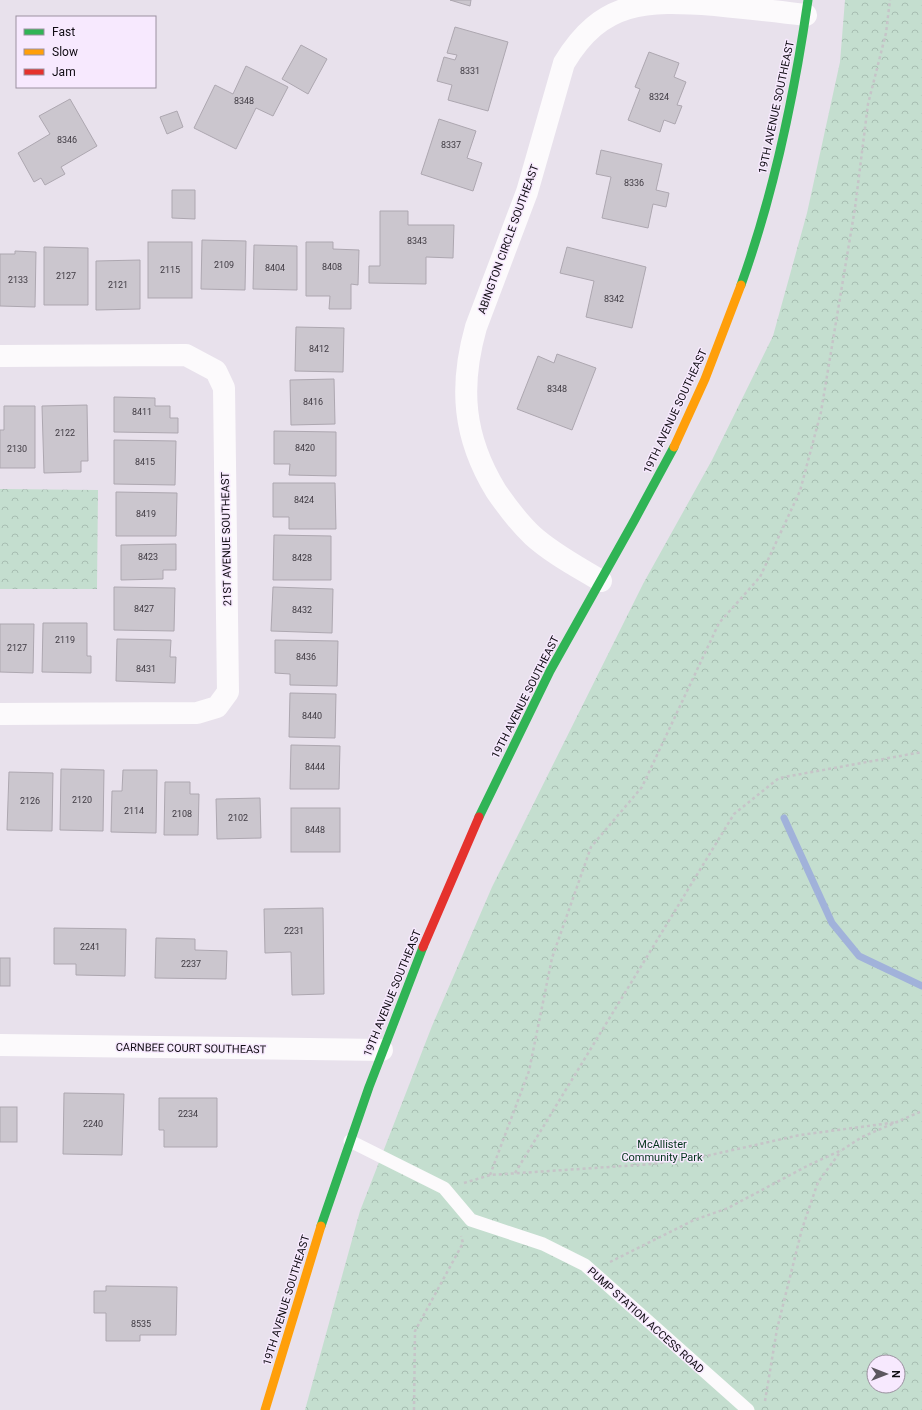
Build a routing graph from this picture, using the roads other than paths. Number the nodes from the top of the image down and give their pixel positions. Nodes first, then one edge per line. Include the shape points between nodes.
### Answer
1 (807, 7) edge
2 (0, 356) edge
3 (601, 581) junction
4 (0, 714) edge
5 (0, 1045) edge
6 (382, 1050) junction
7 (350, 1141) junction
8 (265, 1410) edge
9 (748, 1410) edge

1 - 3 street, 19TH AVENUE SOUTHEAST via 798,71 782,145 740,289 682,431
1 - 3 street, ABINGTON CIRCLE SOUTHEAST via 643,1 621,7 597,21 573,47 564,63 527,192 470,347 466,376 467,412 477,454 507,508 533,536 564,559
2 - 4 street, 21ST AVENUE SOUTHEAST via 186,355 216,371 224,388 228,692 217,707 197,713
3 - 6 street, 19TH AVENUE SOUTHEAST via 551,670 498,775 436,916
5 - 6 street, CARNBEE COURT SOUTHEAST
6 - 7 street, 19TH AVENUE SOUTHEAST
7 - 8 street, 19TH AVENUE SOUTHEAST
7 - 9 lane, PUMP STATION ACCESS ROAD via 444,1188 471,1220 543,1244 585,1265

